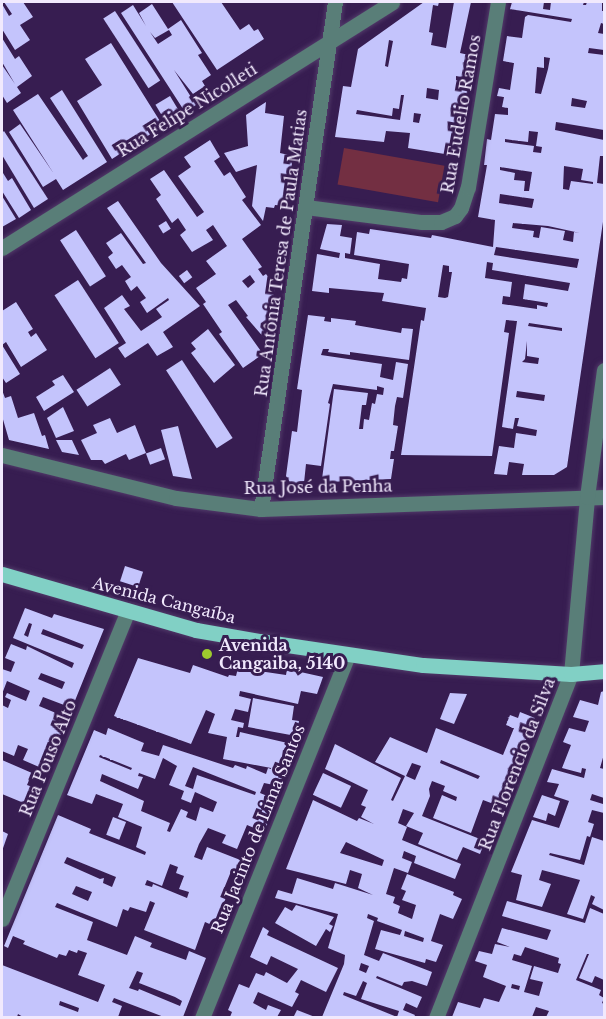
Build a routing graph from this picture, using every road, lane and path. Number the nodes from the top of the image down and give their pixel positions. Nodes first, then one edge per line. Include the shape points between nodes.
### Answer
1 (336, 2) edge
2 (392, 2) edge
3 (498, 2) edge
4 (330, 41) junction
5 (306, 207) junction
6 (2, 249) edge
7 (604, 370) edge
8 (2, 455) edge
9 (587, 497) junction
10 (604, 497) edge
11 (261, 509) junction
12 (2, 574) edge
13 (128, 611) junction
14 (348, 655) junction
15 (604, 671) edge
16 (572, 674) junction
17 (2, 919) edge
18 (202, 1017) edge
19 (436, 1017) edge

1 - 4 street, Rua Antônia Teresa de Paula Matias
2 - 4 street, Rua Felipe Nicolleti
3 - 5 street, Rua Eudelio Ramos via 468,187 455,216 441,222
4 - 5 street, Rua Antônia Teresa de Paula Matias
4 - 6 street, Rua Felipe Nicolleti
5 - 11 street, Rua Antônia Teresa de Paula Matias
7 - 9 street, Rua Florencio da Silva
8 - 11 street, Rua José da Penha via 176,498
9 - 10 street, Rua José da Penha
9 - 11 street, Rua José da Penha
9 - 16 street, Rua Florencio da Silva
12 - 13 main road, Avenida Cangaíba
13 - 14 main road, Avenida Cangaíba via 196,630
13 - 17 street, Rua Pouso Alto
14 - 16 main road, Avenida Cangaíba via 423,665
14 - 18 street, Rua Jacinto de Lima Santos
15 - 16 main road, Avenida Cangaíba
16 - 19 street, Rua Florencio da Silva

